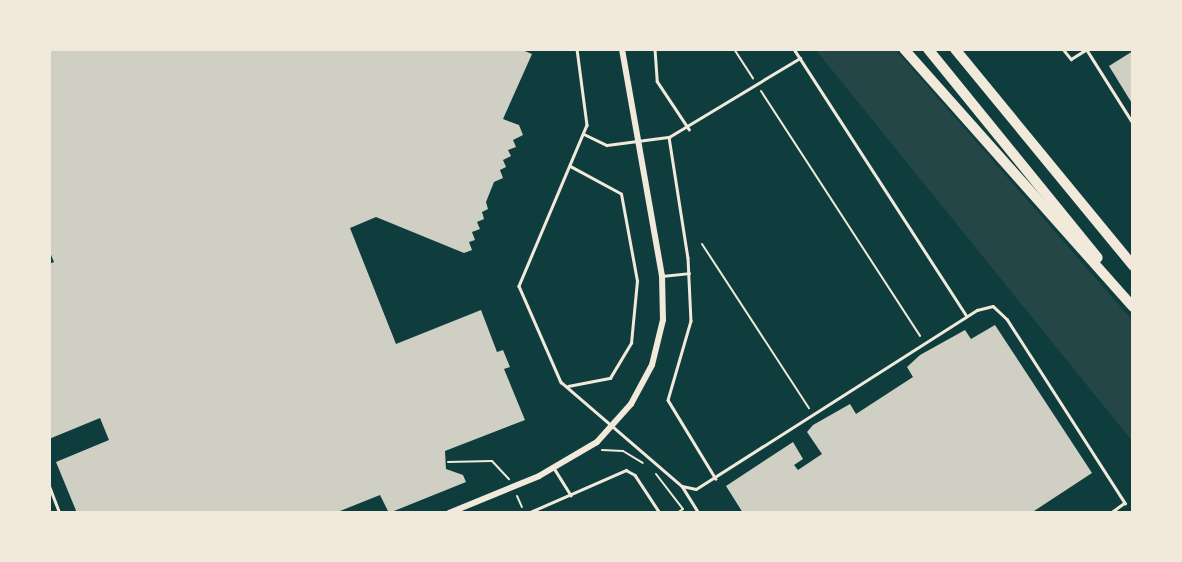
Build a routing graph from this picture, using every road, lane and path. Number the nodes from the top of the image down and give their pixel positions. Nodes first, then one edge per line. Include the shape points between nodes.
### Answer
1 (577, 49) edge
2 (622, 49) edge
3 (654, 49) edge
4 (734, 49) edge
5 (794, 49) edge
6 (904, 49) edge
7 (928, 49) edge
8 (955, 49) edge
9 (962, 49) edge
10 (1063, 49) edge
11 (1088, 49) edge
12 (800, 58) junction
13 (757, 85) junction
14 (1012, 120) junction
15 (1133, 123) edge
16 (689, 129) junction
17 (584, 134) junction
18 (669, 137) junction
19 (638, 142) junction
20 (570, 167) junction
21 (702, 244) dead end
22 (1133, 266) edge
23 (689, 273) junction
24 (662, 276) junction
25 (1133, 301) edge
26 (1133, 307) edge
27 (967, 316) junction
28 (925, 344) junction
29 (568, 386) junction
30 (814, 415) junction
31 (614, 425) junction
32 (597, 442) junction
33 (448, 462) dead end
34 (646, 465) dead end
35 (554, 468) junction
36 (651, 470) dead end
37 (716, 479) junction
38 (49, 485) edge
39 (682, 486) junction
40 (513, 487) junction
41 (571, 495) junction
42 (464, 510) edge
43 (60, 513) edge
44 (449, 513) edge
45 (527, 513) edge
46 (660, 513) edge
47 (677, 513) edge
48 (699, 513) edge
49 (1111, 513) edge

1 - 17 lane via 588,115
2 - 19 street
3 - 16 lane via 657,81
4 - 13 path
5 - 12 lane
6 - 26 highway
7 - 25 highway
8 - 14 highway
9 - 14 highway
10 - 11 lane via 1071,59
11 - 15 lane
12 - 13 lane
12 - 27 lane
13 - 16 lane
13 - 28 path
14 - 22 highway
16 - 18 lane
17 - 19 lane via 607,145
17 - 20 lane
18 - 19 lane
18 - 23 lane
19 - 24 street
20 - 29 lane via 519,284 556,374
20 - 29 lane via 621,194 636,281 631,342 610,378
21 - 30 path
23 - 24 lane
23 - 37 lane via 691,321 668,400
24 - 31 street via 663,320 652,365
27 - 28 lane
27 - 49 lane via 987,306 1004,314 1125,503
28 - 30 lane
29 - 31 lane
30 - 37 lane
31 - 32 street
31 - 39 lane
32 - 34 path via 604,453 623,451
32 - 35 street
33 - 40 path via 492,461 505,471
35 - 40 street
35 - 41 lane
36 - 47 path via 683,509
37 - 39 lane via 696,489
38 - 43 lane
39 - 48 lane
40 - 42 street
40 - 45 path
41 - 45 lane
41 - 46 lane via 626,470 635,475
42 - 44 street

